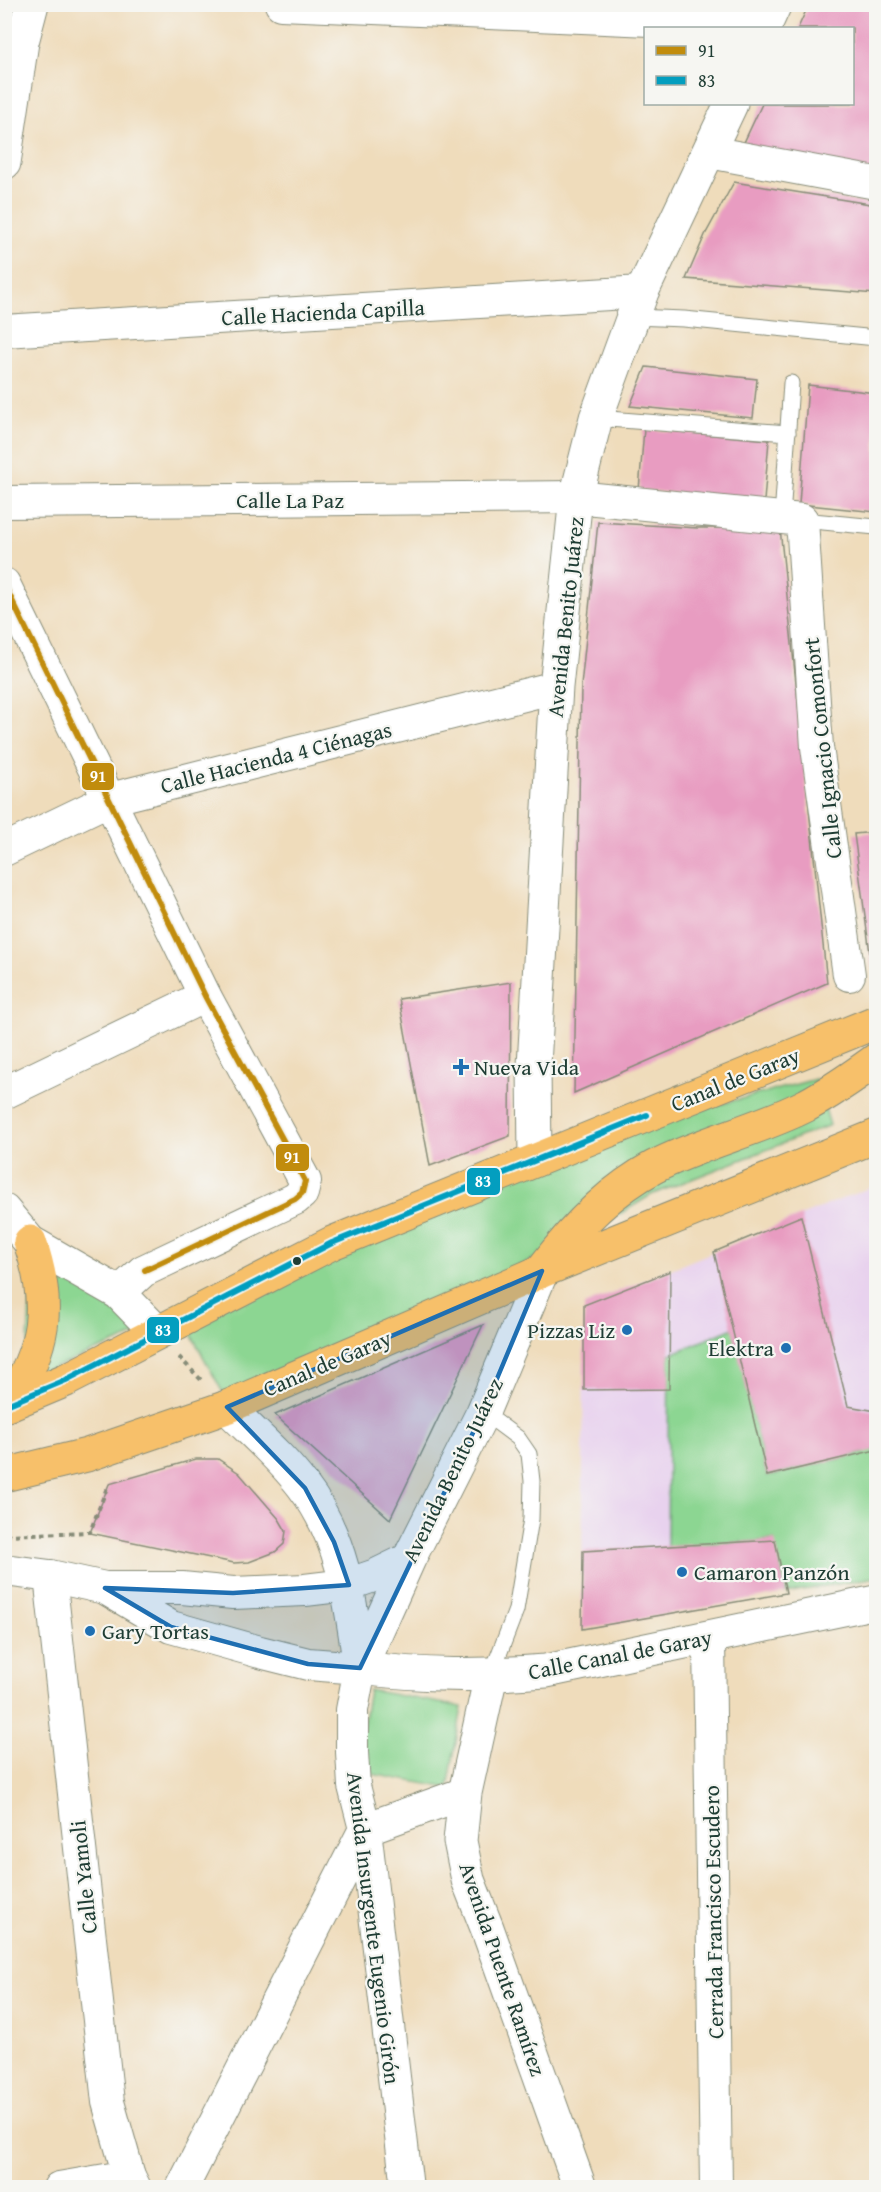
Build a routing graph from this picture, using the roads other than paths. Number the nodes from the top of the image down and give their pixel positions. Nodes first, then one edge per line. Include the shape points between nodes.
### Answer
1 (32, 4) edge
2 (281, 4) edge
3 (478, 8) edge
4 (768, 19) edge
5 (13, 47) edge
6 (730, 105) edge
7 (709, 152) junction
8 (4, 163) edge
9 (876, 183) edge
10 (638, 305) junction
11 (4, 331) edge
12 (876, 338) edge
13 (791, 383) dead end
14 (596, 418) junction
15 (788, 433) junction
16 (576, 497) junction
17 (4, 502) edge
18 (792, 519) junction
19 (876, 526) edge
20 (6, 593) edge
21 (556, 687) junction
22 (110, 799) junction
23 (4, 850) edge
24 (849, 975) dead end
25 (205, 996) junction
26 (876, 1022) edge
27 (876, 1060) edge
28 (4, 1093) edge
29 (876, 1136) edge
30 (535, 1160) junction
31 (4, 1211) edge
32 (30, 1242) junction
33 (542, 1271) junction
34 (119, 1293) junction
35 (157, 1332) junction
36 (7, 1405) edge
37 (226, 1407) junction
38 (483, 1412) junction
39 (4, 1475) edge
40 (409, 1559) junction
41 (4, 1570) edge
42 (50, 1576) junction
43 (347, 1585) junction
44 (105, 1588) junction
45 (876, 1602) edge
46 (709, 1637) junction
47 (360, 1668) junction
48 (491, 1675) junction
49 (465, 1793) junction
50 (365, 1829) junction
51 (132, 2182) edge
52 (59, 2187) edge
53 (182, 2187) edge
54 (407, 2187) edge
55 (580, 2187) edge
56 (716, 2187) edge

1 - 5 street
2 - 3 street
3 - 4 street
5 - 8 street
6 - 7 street, Avenida Benito Juárez
7 - 9 street
7 - 10 street, Avenida Benito Juárez
10 - 11 street, Calle Hacienda Capilla
10 - 12 lane via 684,319
10 - 14 street, Avenida Benito Juárez
13 - 15 lane
14 - 15 lane
14 - 16 street, Avenida Benito Juárez
15 - 18 lane
16 - 17 street, Calle La Paz
16 - 18 street, Calle La Paz
16 - 21 street, Avenida Benito Juárez
18 - 19 lane
18 - 24 street, Calle Ignacio Comonfort via 817,747
20 - 22 street
21 - 22 street, Calle Hacienda 4 Ciénagas
21 - 30 street, Avenida Benito Juárez via 534,1065
22 - 23 street, Calle Hacienda 4 Ciénagas
22 - 25 street
25 - 28 street
25 - 34 street via 305,1181 302,1193 143,1271
26 - 30 main road, Canal de Garay
27 - 33 main road via 806,1105 638,1177 585,1220
29 - 33 main road, Canal de Garay
30 - 35 main road, Canal de Garay via 332,1243
31 - 32 street
32 - 34 street
32 - 36 main road via 42,1284 42,1327 25,1378
33 - 37 main road, Canal de Garay
33 - 38 street, Avenida Benito Juárez
34 - 35 street
35 - 36 main road, Canal de Garay via 66,1380
37 - 39 main road, Canal de Garay via 87,1455
37 - 43 street via 305,1488 334,1542
38 - 40 street, Avenida Benito Juárez
38 - 48 lane via 518,1438 529,1454 532,1481 531,1519 516,1610
40 - 43 street
40 - 47 street, Avenida Benito Juárez
41 - 42 street
42 - 44 street
42 - 51 street, Calle Yamoli via 108,2102
43 - 44 street via 233,1593 182,1588
43 - 47 street
44 - 47 street via 171,1627 308,1664
45 - 46 street, Calle Canal de Garay
46 - 48 street, Calle Canal de Garay via 546,1671
46 - 56 street, Cerrada Francisco Escudero
47 - 48 street, Calle Canal de Garay via 436,1676
47 - 50 street, Avenida Insurgente Eugenio Girón via 352,1710 352,1752 354,1786
48 - 49 street, Avenida Puente Ramírez
49 - 50 street
49 - 55 street, Avenida Puente Ramírez via 460,1841 468,1880
50 - 53 street
50 - 54 street, Avenida Insurgente Eugenio Girón
51 - 52 street

